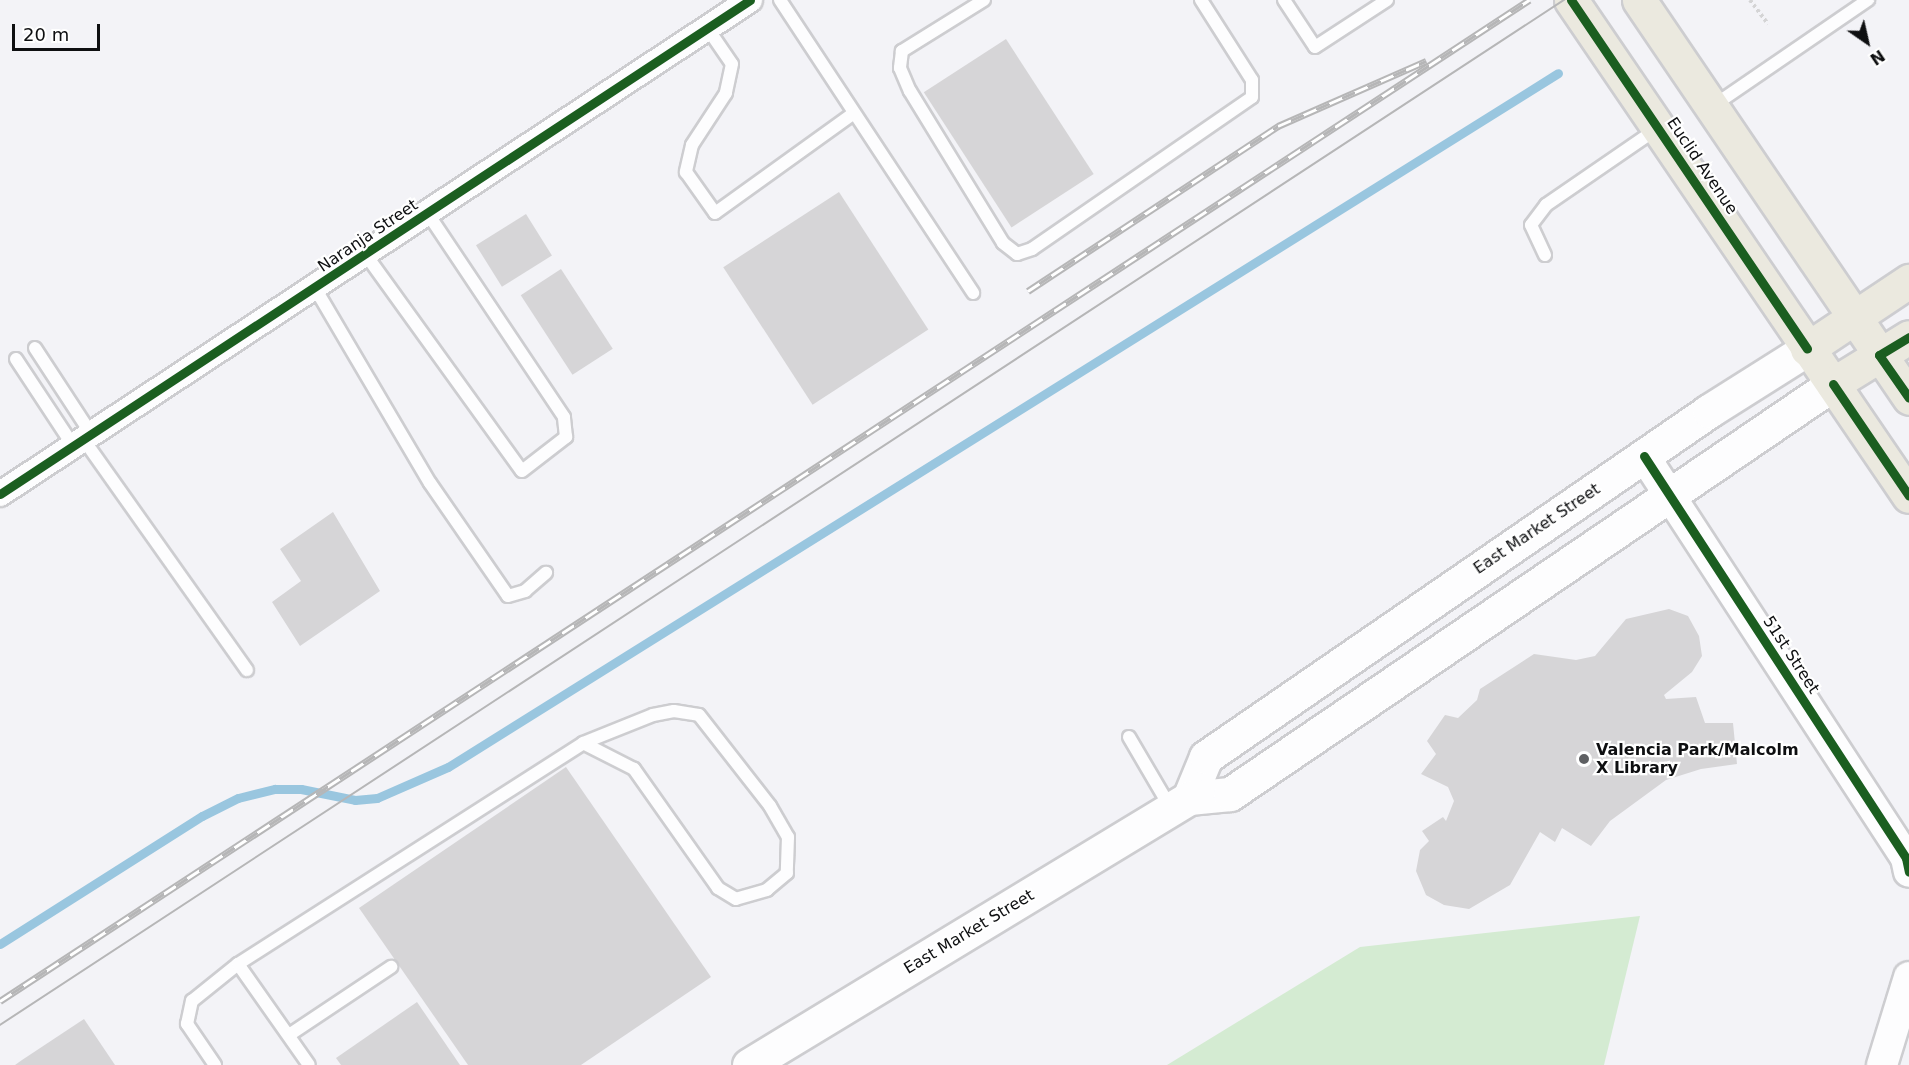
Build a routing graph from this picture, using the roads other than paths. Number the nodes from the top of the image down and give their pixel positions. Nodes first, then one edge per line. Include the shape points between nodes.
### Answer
1 (750, 0) edge
2 (780, 0) edge
3 (984, 0) edge
4 (1201, 0) edge
5 (1284, 0) edge
6 (1387, 0) edge
7 (1571, 0) edge
8 (1639, 0) edge
9 (1868, 0) edge
10 (708, 28) junction
11 (1711, 107) junction
12 (854, 113) junction
13 (1659, 127) junction
14 (428, 214) junction
15 (366, 255) junction
16 (1545, 255) dead end
17 (1909, 281) edge
18 (315, 288) junction
19 (973, 293) dead end
20 (1854, 318) junction
21 (1909, 337) edge
22 (35, 348) dead end
23 (1807, 349) junction
24 (1879, 355) junction
25 (16, 359) dead end
26 (1833, 384) junction
27 (1909, 398) edge
28 (83, 441) junction
29 (1644, 456) junction
30 (0, 494) edge
31 (1669, 495) junction
32 (1909, 496) edge
33 (546, 573) dead end
34 (247, 669) dead end
35 (1129, 737) dead end
36 (583, 742) junction
37 (1181, 804) junction
38 (1909, 872) edge
39 (238, 964) junction
40 (391, 968) dead end
41 (1909, 977) edge
42 (1909, 1029) edge
43 (289, 1035) junction
44 (1884, 1057) edge
45 (215, 1065) edge
46 (309, 1065) edge
47 (749, 1065) edge

1 - 10 street, Naranja Street
2 - 12 lane
3 - 4 lane via 902,51 900,68 910,91 1003,243 1017,254 1032,249 1252,97 1252,80
5 - 6 lane via 1315,47
7 - 13 main road, Euclid Avenue
8 - 11 main road
9 - 11 lane
10 - 12 lane via 732,64 726,93 692,145 686,172 715,213
10 - 14 street, Naranja Street
11 - 20 main road
12 - 19 lane
13 - 16 lane via 1546,206 1531,225
13 - 23 main road, Euclid Avenue
14 - 15 street, Naranja Street
14 - 15 lane via 564,417 566,437 522,471
15 - 18 street, Naranja Street
17 - 20 main road, East Market Street
18 - 28 street, Naranja Street
18 - 33 lane via 430,483 508,596 525,591
20 - 23 main road, East Market Street
20 - 24 main road
21 - 24 main road
22 - 28 lane
23 - 26 main road, Euclid Avenue
23 - 29 main road, East Market Street
24 - 26 main road
24 - 27 main road
25 - 28 lane
26 - 31 main road, East Market Street
26 - 32 main road, Euclid Avenue
28 - 30 street, Naranja Street
28 - 34 lane
29 - 31 street, 51st Street
29 - 37 main road, East Market Street via 1206,757
31 - 37 main road, East Market Street via 1230,794
31 - 38 street, 51st Street via 1906,858
35 - 37 lane
36 - 36 lane via 634,769 718,888 736,899 767,890 787,873 788,837 770,806 699,715 674,711 653,715
36 - 39 lane
37 - 47 main road, East Market Street
39 - 43 lane
39 - 45 lane via 192,1001 187,1024
40 - 43 lane
41 - 44 street
42 - 44 street
43 - 46 lane

